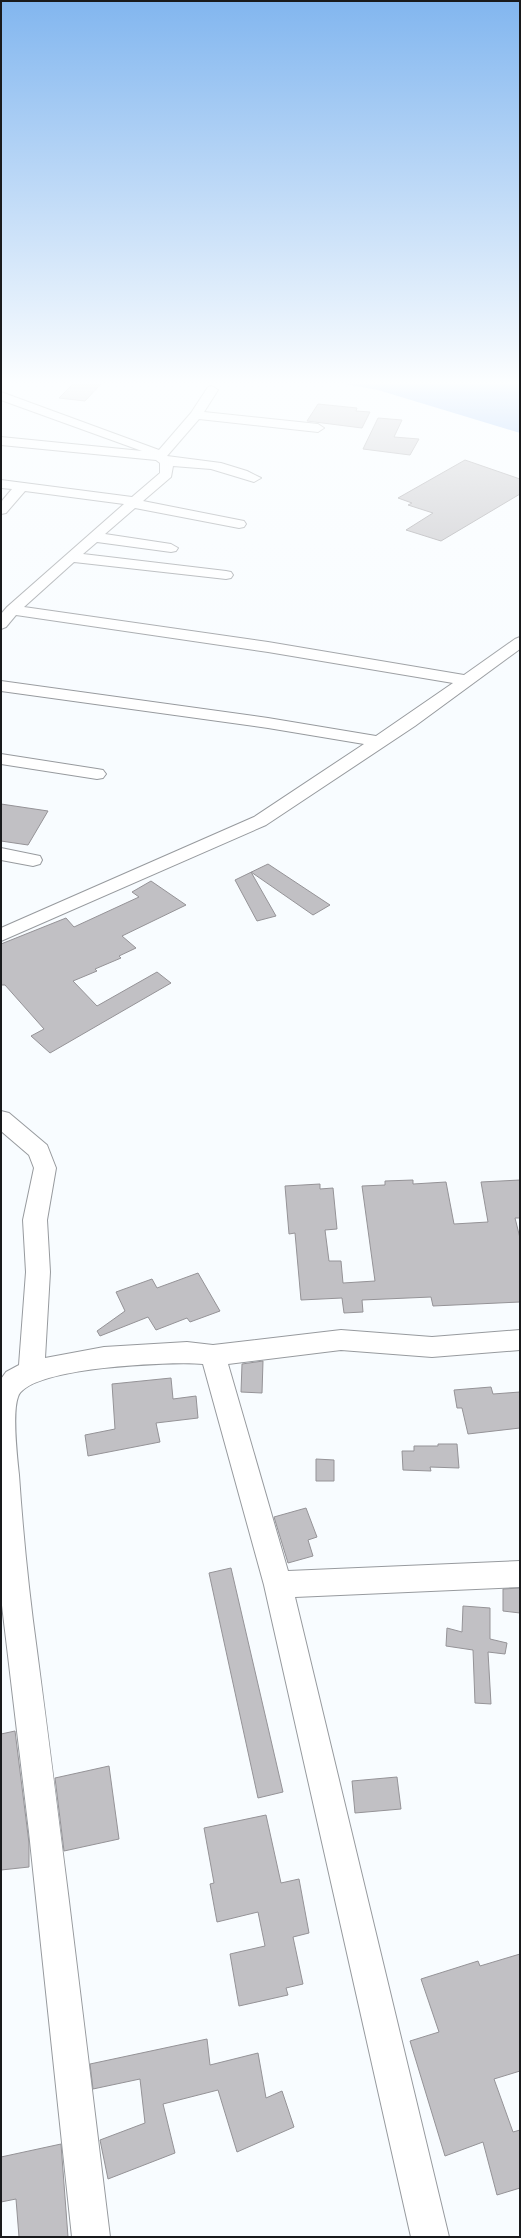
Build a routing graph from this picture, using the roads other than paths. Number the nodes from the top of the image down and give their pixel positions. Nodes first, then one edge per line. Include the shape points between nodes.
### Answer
1 (21, 487) edge
2 (32, 487) edge
3 (151, 487) edge
4 (134, 502) junction
5 (1, 510) edge
6 (239, 524) dead end
7 (94, 537) junction
8 (170, 548) dead end
9 (71, 557) junction
10 (226, 575) dead end
11 (5, 616) edge
12 (520, 642) edge
13 (467, 680) junction
14 (1, 686) edge
15 (379, 742) junction
16 (1, 759) edge
17 (97, 774) dead end
18 (1, 854) edge
19 (33, 860) dead end
20 (1, 935) edge
21 (1, 1119) edge
22 (520, 1340) edge
23 (213, 1355) junction
24 (31, 1371) junction
25 (520, 1574) edge
26 (278, 1585) junction
27 (91, 2237) edge
28 (430, 2237) edge

1 - 5 street
2 - 4 street
3 - 4 street
4 - 6 street
4 - 7 street
7 - 8 street
7 - 9 street
9 - 10 street
9 - 11 street
11 - 13 street via 268,647
12 - 13 street
13 - 15 street
14 - 15 street via 268,722
15 - 20 street via 260,821
16 - 17 street
18 - 19 street
21 - 24 street via 40,1151 46,1168 35,1220 38,1272
22 - 23 street via 432,1347 341,1340
23 - 24 street via 187,1352 104,1357
23 - 26 street
24 - 27 street via 14,1380 5,1394 2,1434 13,1579 46,1832
25 - 26 street
26 - 28 street

